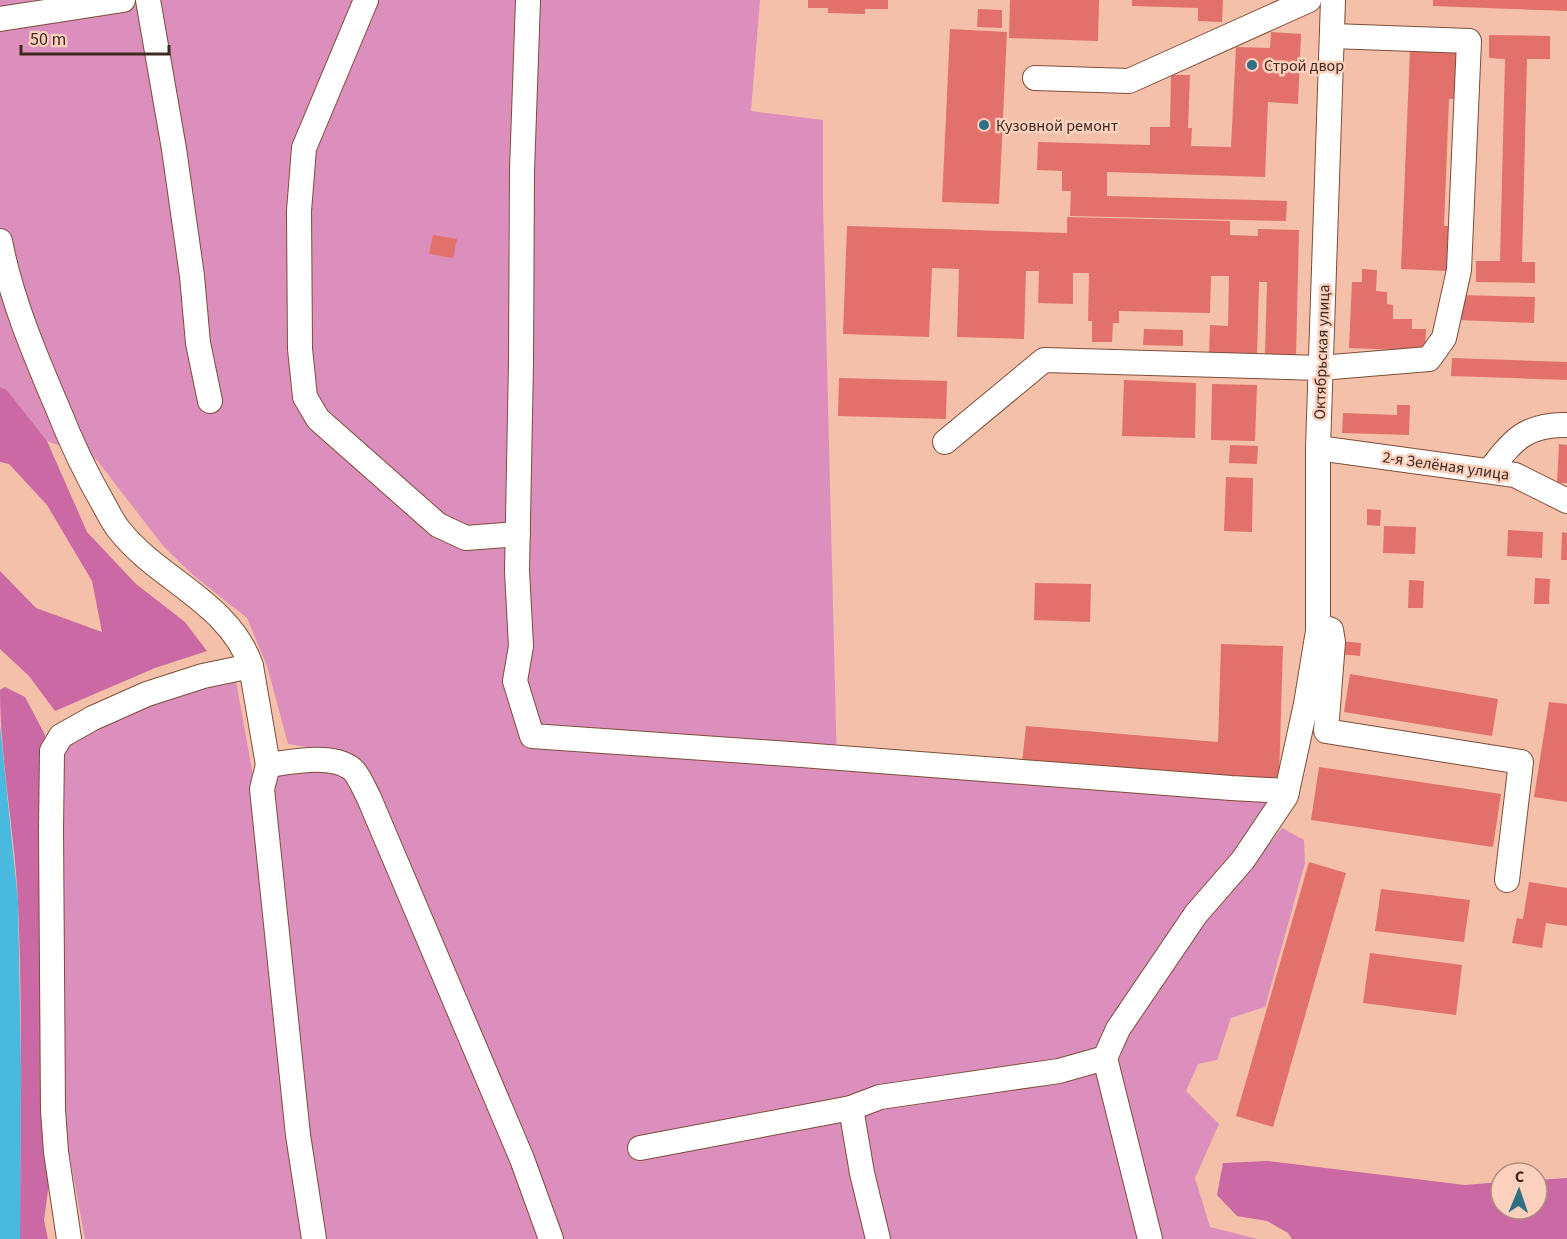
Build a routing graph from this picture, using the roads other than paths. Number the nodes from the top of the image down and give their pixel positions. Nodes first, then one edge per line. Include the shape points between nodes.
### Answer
1 (123, 0) edge
2 (148, 0) edge
3 (366, 0) edge
4 (528, 0) edge
5 (1309, 0) edge
6 (1333, 0) edge
7 (0, 20) edge
8 (1332, 36) junction
9 (1035, 78) dead end
10 (0, 241) edge
11 (1320, 368) junction
12 (210, 401) dead end
13 (1567, 425) edge
14 (945, 442) dead end
15 (1318, 448) junction
16 (1490, 470) junction
17 (1567, 501) edge
18 (518, 534) junction
19 (1318, 625) junction
20 (251, 666) junction
21 (268, 765) junction
22 (1287, 791) junction
23 (1507, 880) dead end
24 (1105, 1058) junction
25 (851, 1108) junction
26 (640, 1148) dead end
27 (69, 1239) edge
28 (314, 1239) edge
29 (551, 1239) edge
30 (878, 1239) edge
31 (1150, 1239) edge

1 - 7 street
2 - 12 street
3 - 18 street via 304,148 299,211 300,349 305,397 318,419 438,525 466,538
4 - 18 street
5 - 9 street via 1130,81
6 - 8 street, Октябрьская улица
8 - 11 street, Октябрьская улица
8 - 11 street via 1469,41 1460,270 1444,338 1429,359
10 - 20 street via 30,343 82,467 119,530 143,556 188,588 228,626 245,648
11 - 14 street via 1044,360
11 - 15 street, Октябрьская улица
13 - 16 street via 1535,428 1512,441
15 - 16 street, 2-я Зелёная улица
15 - 19 street, Октябрьская улица
16 - 17 street, 2-я Зелёная улица via 1515,475
18 - 22 street via 521,646 515,681 532,736
19 - 22 street, Октябрьская улица
19 - 23 street via 1331,630 1333,642 1326,732 1521,762
20 - 21 street
20 - 27 street via 147,694 61,736 52,752 53,1110
21 - 28 street via 262,789 298,1136
21 - 29 street via 335,760 353,770 369,798 522,1159
22 - 24 street, Октябрьская улица via 1243,860 1196,914 1157,971 1118,1029
24 - 25 street via 1059,1071 880,1097
24 - 31 street
25 - 26 street
25 - 30 street

